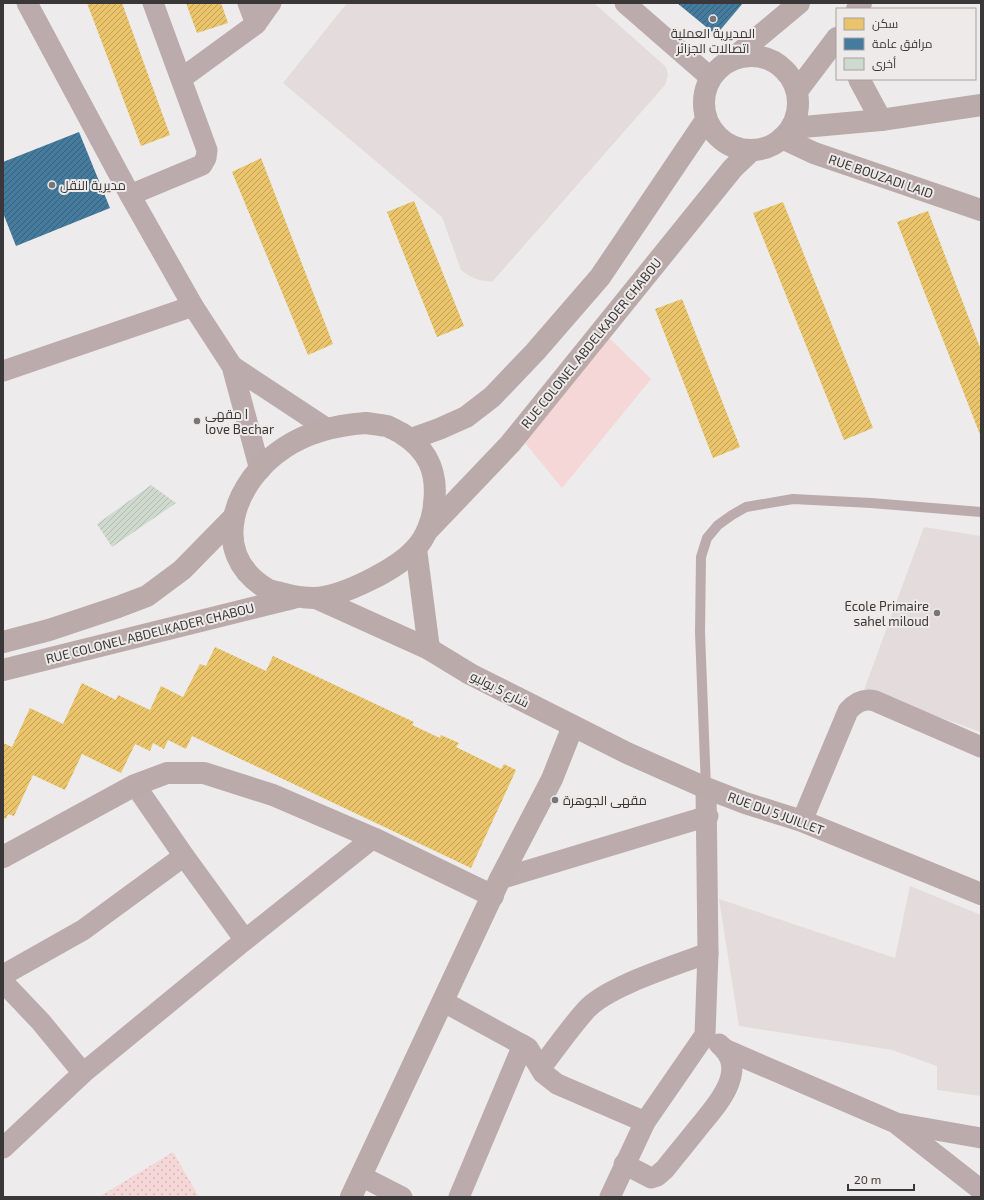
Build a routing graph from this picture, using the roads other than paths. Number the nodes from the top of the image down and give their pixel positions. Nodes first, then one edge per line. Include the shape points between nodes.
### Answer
1 (27, 3) edge
2 (153, 3) edge
3 (248, 3) edge
4 (271, 3) edge
5 (625, 3) edge
6 (799, 3) edge
7 (256, 24) junction
8 (836, 39) edge
9 (729, 61) junction
10 (182, 78) junction
11 (711, 78) junction
12 (860, 80) edge
13 (797, 91) junction
14 (981, 105) edge
15 (706, 120) junction
16 (881, 120) junction
17 (787, 133) junction
18 (751, 151) junction
19 (130, 195) junction
20 (981, 210) edge
21 (194, 306) junction
22 (232, 366) junction
23 (3, 371) edge
24 (326, 428) junction
25 (411, 439) junction
26 (260, 470) junction
27 (981, 512) edge
28 (232, 518) junction
29 (421, 540) junction
30 (306, 597) junction
31 (3, 642) edge
32 (429, 649) junction
33 (3, 670) edge
34 (573, 726) junction
35 (981, 747) edge
36 (135, 786) junction
37 (706, 788) junction
38 (708, 816) junction
39 (802, 821) junction
40 (373, 838) junction
41 (184, 856) junction
42 (3, 857) edge
43 (496, 887) junction
44 (981, 894) edge
45 (245, 940) junction
46 (708, 953) junction
47 (3, 974) edge
48 (3, 982) edge
49 (444, 1002) junction
50 (705, 1035) junction
51 (523, 1045) junction
52 (724, 1049) junction
53 (541, 1068) junction
54 (83, 1073) junction
55 (645, 1122) junction
56 (896, 1123) junction
57 (981, 1138) edge
58 (3, 1148) edge
59 (624, 1164) junction
60 (360, 1176) junction
61 (981, 1190) edge
62 (351, 1197) edge
63 (402, 1197) edge
64 (459, 1197) edge
65 (610, 1197) edge

1 - 19 street
2 - 10 street
3 - 7 street
4 - 7 street
5 - 11 street
6 - 9 main road
7 - 10 street
8 - 13 main road
9 - 11 main road
9 - 13 main road via 749,56 770,60 788,72
10 - 19 street via 207,150 206,158 202,165
11 - 15 main road via 704,98
12 - 16 main road
13 - 17 main road via 799,110
14 - 16 main road
15 - 18 main road via 714,133 724,142 737,149
15 - 25 main road via 600,277 535,352 492,396 466,417
16 - 17 main road
17 - 18 main road via 767,149
17 - 20 main road, RUE BOUZADI LAID via 814,153
18 - 29 main road, RUE COLONEL ABDELKADER CHABOU via 733,168 510,444
19 - 21 street
21 - 22 street
21 - 23 street
22 - 24 street
22 - 26 street
24 - 25 main road via 366,423 389,427
24 - 26 main road via 284,448
25 - 29 main road via 425,454 436,488 434,511
26 - 28 main road via 242,494
27 - 37 lane via 793,499 746,507 718,525 707,538 701,557 700,632
28 - 30 main road, شارع 5 يوليو via 232,539 249,575 268,590
28 - 31 main road via 182,570 147,596
29 - 30 main road, RUE COLONEL ABDELKADER CHABOU via 383,574 337,593
29 - 32 main road
30 - 32 main road, شارع 5 يوليو
30 - 33 main road, RUE COLONEL ABDELKADER CHABOU via 155,631
32 - 34 main road, شارع 5 يوليو via 470,674
34 - 37 main road, RUE DU 5 JUILLET
34 - 43 main road via 552,779
35 - 39 street via 875,701 860,701 848,711
36 - 40 main road via 167,773 204,773 273,795
36 - 41 street
36 - 42 main road
37 - 38 street
37 - 39 main road, RUE DU 5 JUILLET
38 - 43 street
38 - 46 street
39 - 44 main road, RUE DU 5 JUILLET
40 - 43 main road
40 - 45 street
41 - 45 street
41 - 47 street via 83,930
43 - 49 main road
45 - 54 street
46 - 50 street
46 - 53 street via 604,995 586,1009
48 - 54 street via 41,1022
49 - 51 street
49 - 60 main road
50 - 52 street
50 - 55 street
51 - 53 street via 536,1058
51 - 64 street
52 - 56 street
52 - 59 street via 732,1074 726,1090 665,1169 651,1178
53 - 55 street via 547,1077 557,1084
54 - 58 street
55 - 59 street
56 - 57 street
56 - 61 street
59 - 65 street
60 - 62 main road
60 - 63 street

